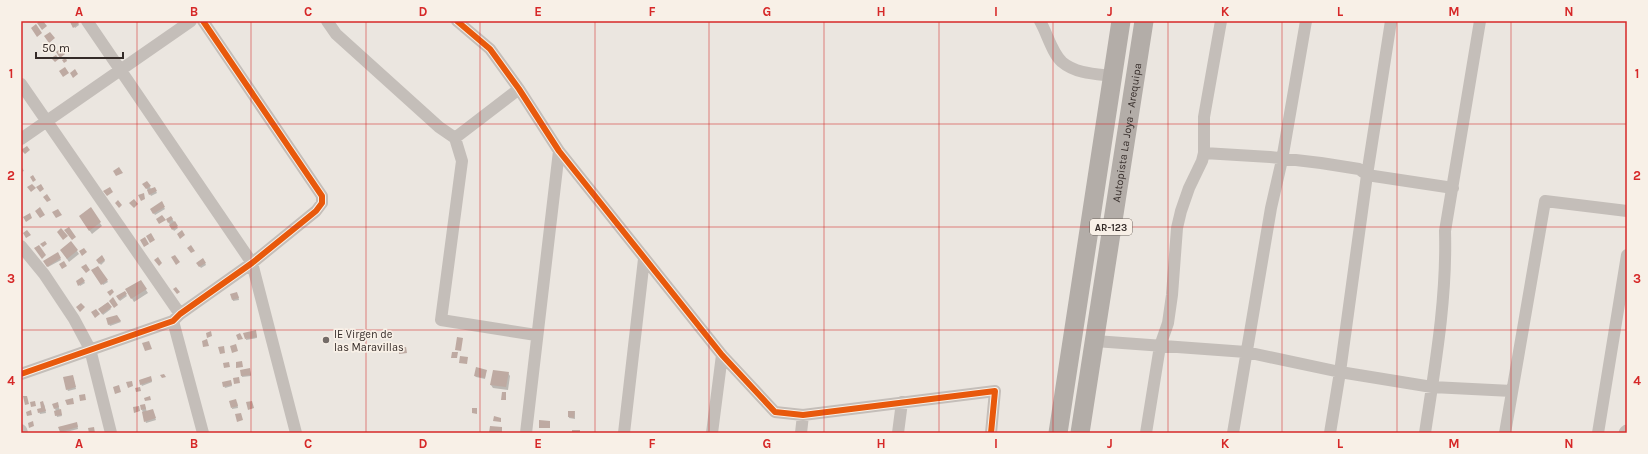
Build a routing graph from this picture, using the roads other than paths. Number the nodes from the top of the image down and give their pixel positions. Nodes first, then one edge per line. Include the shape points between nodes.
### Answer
1 (87, 21) edge
2 (191, 21) edge
3 (203, 21) edge
4 (327, 21) edge
5 (457, 21) edge
6 (1040, 21) edge
7 (1121, 21) edge
8 (1144, 21) edge
9 (1221, 21) edge
10 (1306, 21) edge
11 (1391, 21) edge
12 (1480, 21) edge
13 (121, 70) junction
14 (1113, 76) junction
15 (21, 84) edge
16 (519, 89) junction
17 (47, 122) junction
18 (455, 138) junction
19 (21, 139) edge
20 (559, 151) junction
21 (1204, 153) junction
22 (1282, 160) junction
23 (1367, 175) junction
24 (1453, 188) junction
25 (1627, 212) edge
26 (21, 246) edge
27 (1627, 255) edge
28 (644, 259) junction
29 (252, 263) junction
30 (176, 318) junction
31 (536, 335) junction
32 (1095, 341) junction
33 (1160, 346) junction
34 (90, 349) junction
35 (1246, 352) junction
36 (722, 355) junction
37 (1340, 372) junction
38 (21, 374) edge
39 (1432, 387) junction
40 (1512, 391) junction
41 (902, 402) junction
42 (803, 415) junction
43 (111, 433) edge
44 (203, 433) edge
45 (296, 433) edge
46 (526, 433) edge
47 (624, 433) edge
48 (712, 433) edge
49 (801, 433) edge
50 (898, 433) edge
51 (991, 433) edge
52 (1058, 433) edge
53 (1080, 433) edge
54 (1146, 433) edge
55 (1232, 433) edge
56 (1330, 433) edge
57 (1425, 433) edge
58 (1505, 433) edge
59 (1598, 433) edge

1 - 13 street
2 - 13 street
3 - 29 street via 322,196 322,203 316,211
4 - 18 street via 336,34 439,127
5 - 16 street via 490,49
6 - 14 street via 1062,62 1086,72
7 - 14 main road, Autopista La Joya - Arequipa / AR-123
8 - 32 main road, Autopista La Joya - Arequipa / AR-123 via 1118,177
9 - 21 street via 1204,117
10 - 22 street
11 - 23 street
12 - 24 street
13 - 17 street
13 - 29 street
14 - 52 main road, Autopista La Joya - Arequipa / AR-123
15 - 17 street
16 - 18 street
16 - 20 street
17 - 19 street
17 - 30 street
18 - 31 street via 462,161 441,320
20 - 28 street
20 - 31 street
21 - 22 street
21 - 33 street via 1181,211 1168,323
22 - 23 street via 1359,169
22 - 35 street
23 - 24 street
23 - 37 street
24 - 39 street via 1445,231 1444,290
25 - 40 street via 1545,201
26 - 34 street via 61,299
27 - 59 street
28 - 36 street
28 - 47 street
29 - 30 street
29 - 45 street
30 - 34 street
30 - 44 street
31 - 46 street
32 - 33 street
32 - 53 main road, Autopista La Joya - Arequipa / AR-123
33 - 35 street
33 - 54 street
34 - 38 street
34 - 43 street
35 - 37 street
35 - 55 street
36 - 42 street via 775,412
36 - 48 street
37 - 39 street
37 - 56 street
39 - 40 street
39 - 57 street
40 - 58 street
41 - 42 street
41 - 50 street
41 - 51 street via 995,391
42 - 49 street

